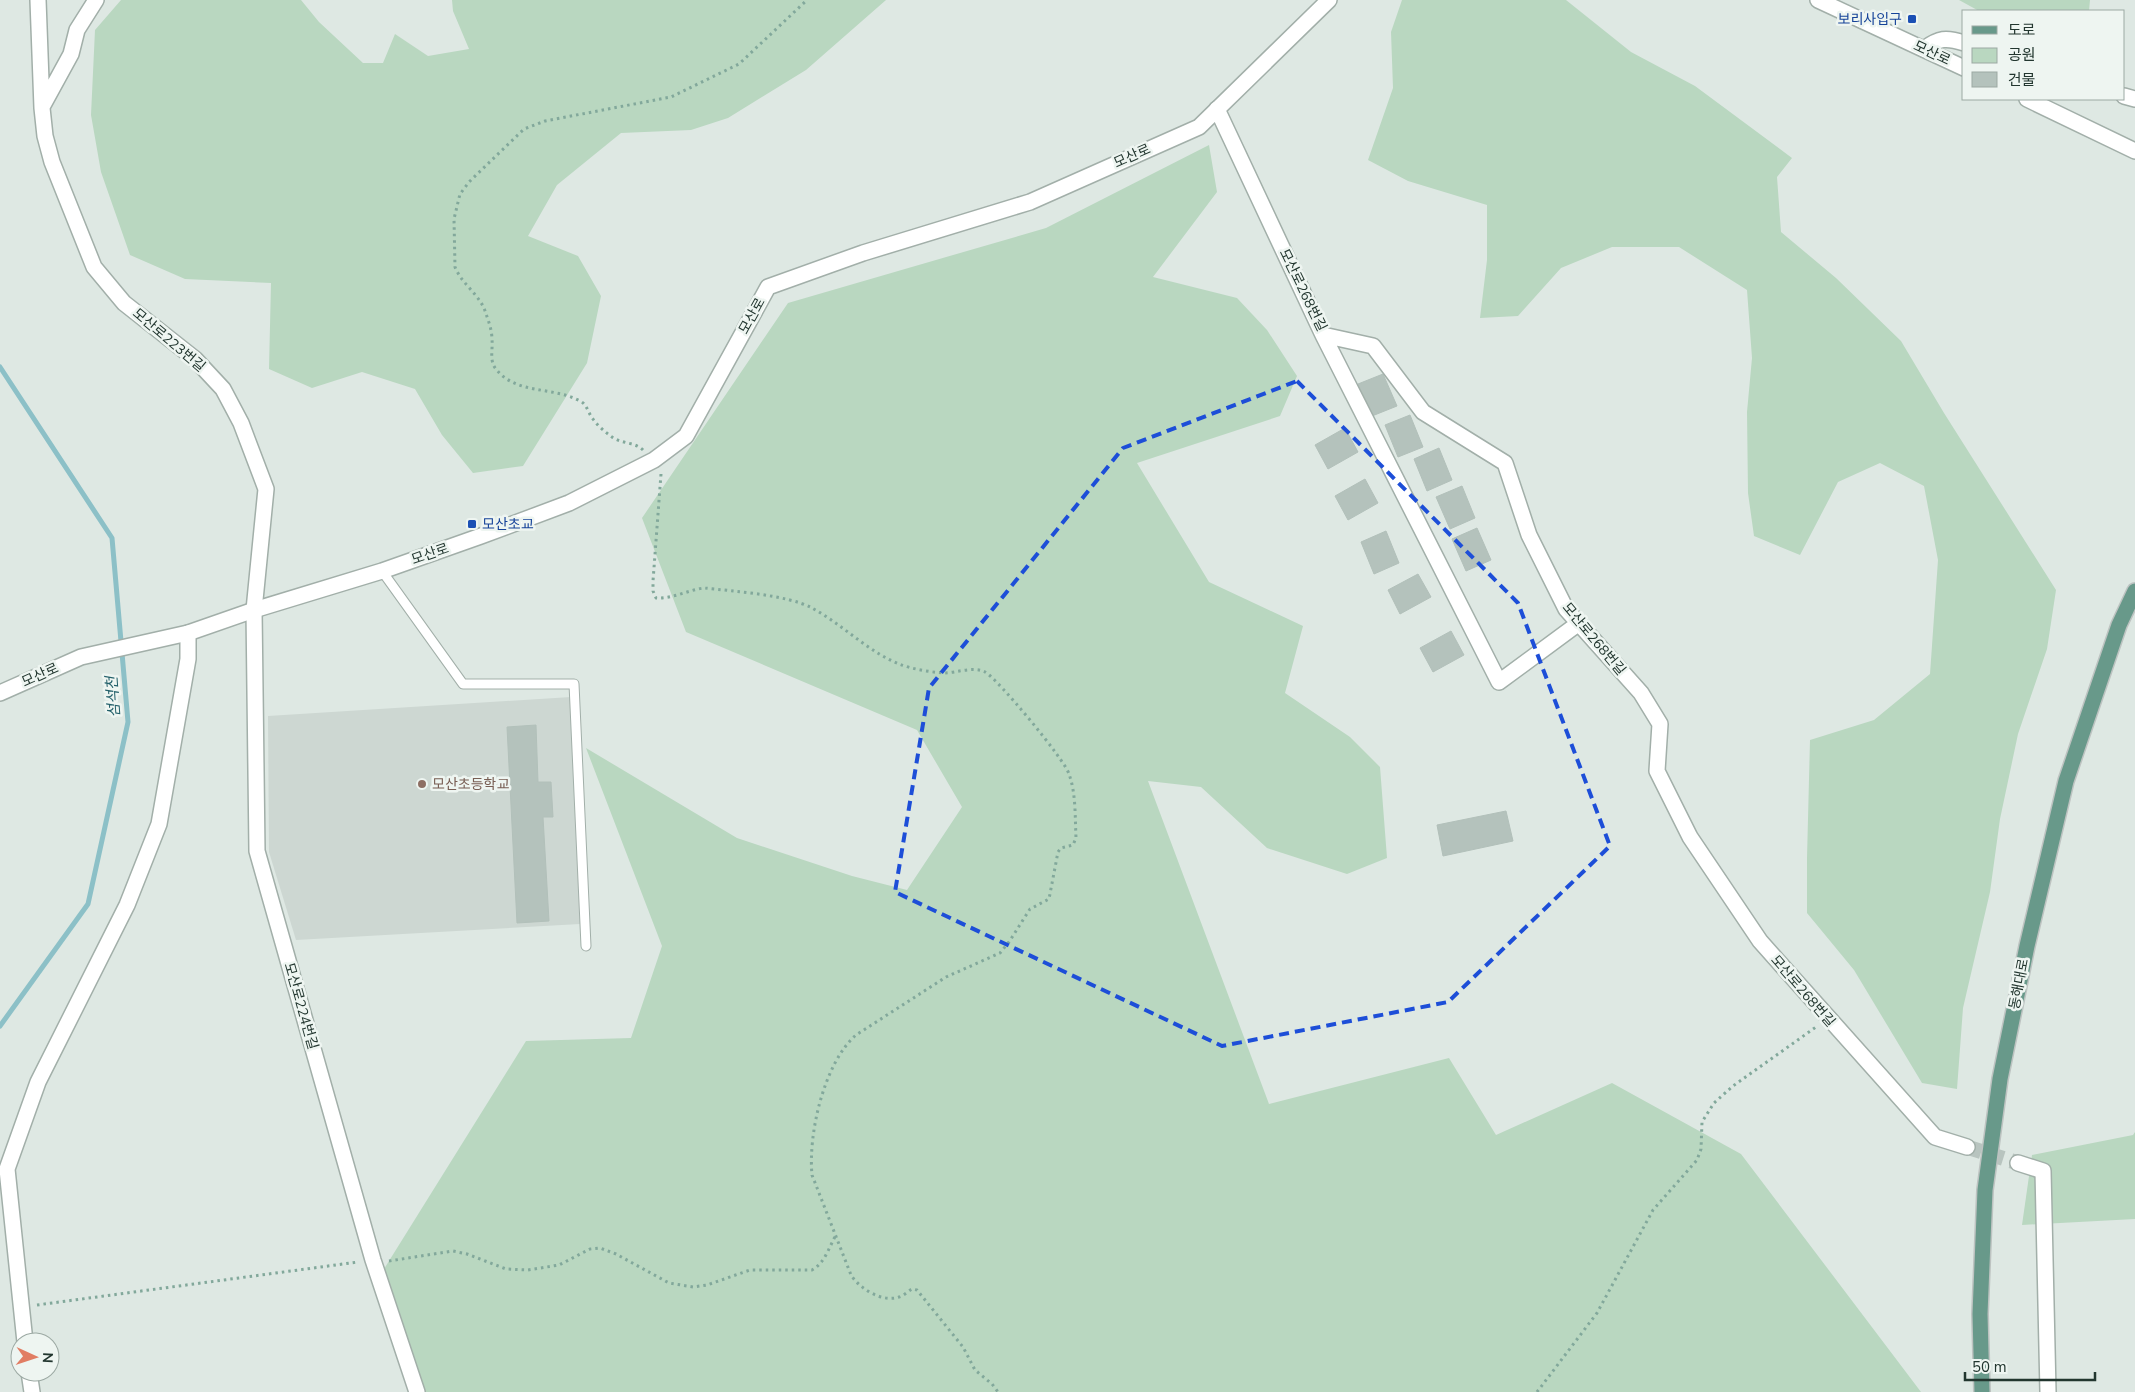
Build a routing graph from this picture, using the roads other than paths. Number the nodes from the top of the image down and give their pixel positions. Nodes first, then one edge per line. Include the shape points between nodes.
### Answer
1 (38, 0) edge
2 (96, 0) edge
3 (1330, 0) edge
4 (1818, 0) edge
5 (1962, 42) edge
6 (1924, 49) junction
7 (1962, 67) edge
8 (2030, 100) edge
9 (42, 108) junction
10 (1217, 109) junction
11 (2135, 151) edge
12 (1323, 335) junction
13 (382, 571) junction
14 (2135, 592) edge
15 (254, 610) junction
16 (1579, 623) junction
17 (188, 633) junction
18 (0, 693) edge
19 (586, 946) dead end
20 (1967, 1147) tunnel mouth
21 (2018, 1163) tunnel mouth
22 (24, 1332) edge
23 (417, 1392) edge
24 (1982, 1392) edge
25 (2048, 1392) edge

1 - 9 street, 모산로223번길
2 - 9 street via 77,30 71,54
3 - 10 street, 모산로
4 - 6 street, 모산로
5 - 6 street via 1938,40
6 - 7 street, 모산로
8 - 11 street
9 - 15 street, 모산로223번길 via 52,162 94,267 124,303 195,359 222,389 252,447 266,489
10 - 12 street, 모산로268번길
10 - 13 street, 모산로 via 1198,126 1030,202 863,253 768,287 686,436 654,460 569,503
12 - 16 street, 모산로268번길 via 1373,346 1423,412 1505,463 1529,535 1566,609
12 - 16 street via 1499,682
13 - 15 street, 모산로
13 - 19 lane via 464,684 574,684
14 - 24 main road, 동해대로 via 2119,624 2066,781 2026,946 2000,1079 1985,1190 1980,1314
15 - 17 street, 모산로
15 - 23 street, 모산로224번길 via 257,851 373,1260
16 - 20 street, 모산로268번길 via 1641,693 1660,724 1657,771 1690,837 1760,941 1935,1137
17 - 18 street, 모산로 via 81,657
17 - 22 street via 188,658 159,824 127,905 38,1082 7,1170
21 - 25 street via 2043,1171

